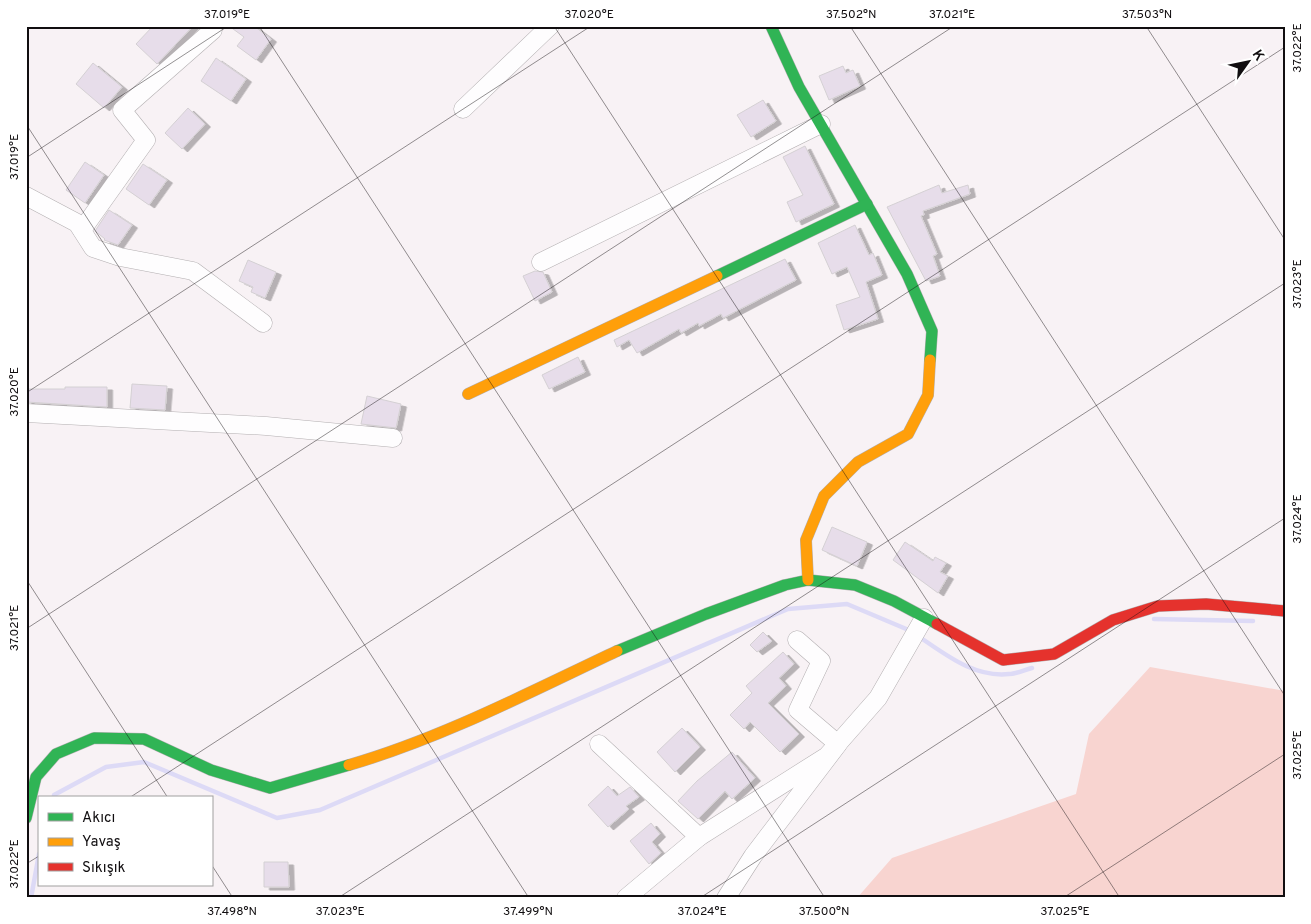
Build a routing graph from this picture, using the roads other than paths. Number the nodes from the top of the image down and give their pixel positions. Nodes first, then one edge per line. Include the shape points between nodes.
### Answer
1 (550, 26) edge
2 (771, 26) edge
3 (213, 30) dead end
4 (463, 109) dead end
5 (821, 124) junction
6 (26, 196) edge
7 (867, 204) junction
8 (82, 230) junction
9 (541, 262) dead end
10 (263, 323) dead end
11 (468, 394) dead end
12 (26, 412) edge
13 (393, 438) dead end
14 (808, 580) junction
15 (1285, 611) edge
16 (924, 618) junction
17 (797, 640) dead end
18 (599, 744) dead end
19 (838, 744) junction
20 (26, 818) edge
21 (699, 837) junction
22 (626, 898) edge
23 (726, 898) edge

1 - 4 street
2 - 5 street via 799,87
3 - 8 street via 122,110 146,140
5 - 7 street
5 - 9 street
6 - 8 street via 77,223
7 - 11 street
7 - 14 street via 907,274 932,331 928,395 908,434 858,462 824,496 806,540
8 - 10 street via 93,248 120,257 194,271
12 - 13 street via 266,426
14 - 16 street via 855,585
14 - 20 street via 785,585 706,614 468,720 382,754 270,788 212,770 144,739 94,738 56,754 36,777
15 - 16 street via 1206,604 1158,606 1113,620 1054,654 1003,660
16 - 19 street via 878,698
17 - 19 street via 821,661 798,710
18 - 21 street
19 - 21 street via 827,756
19 - 23 street via 753,856
21 - 22 street

